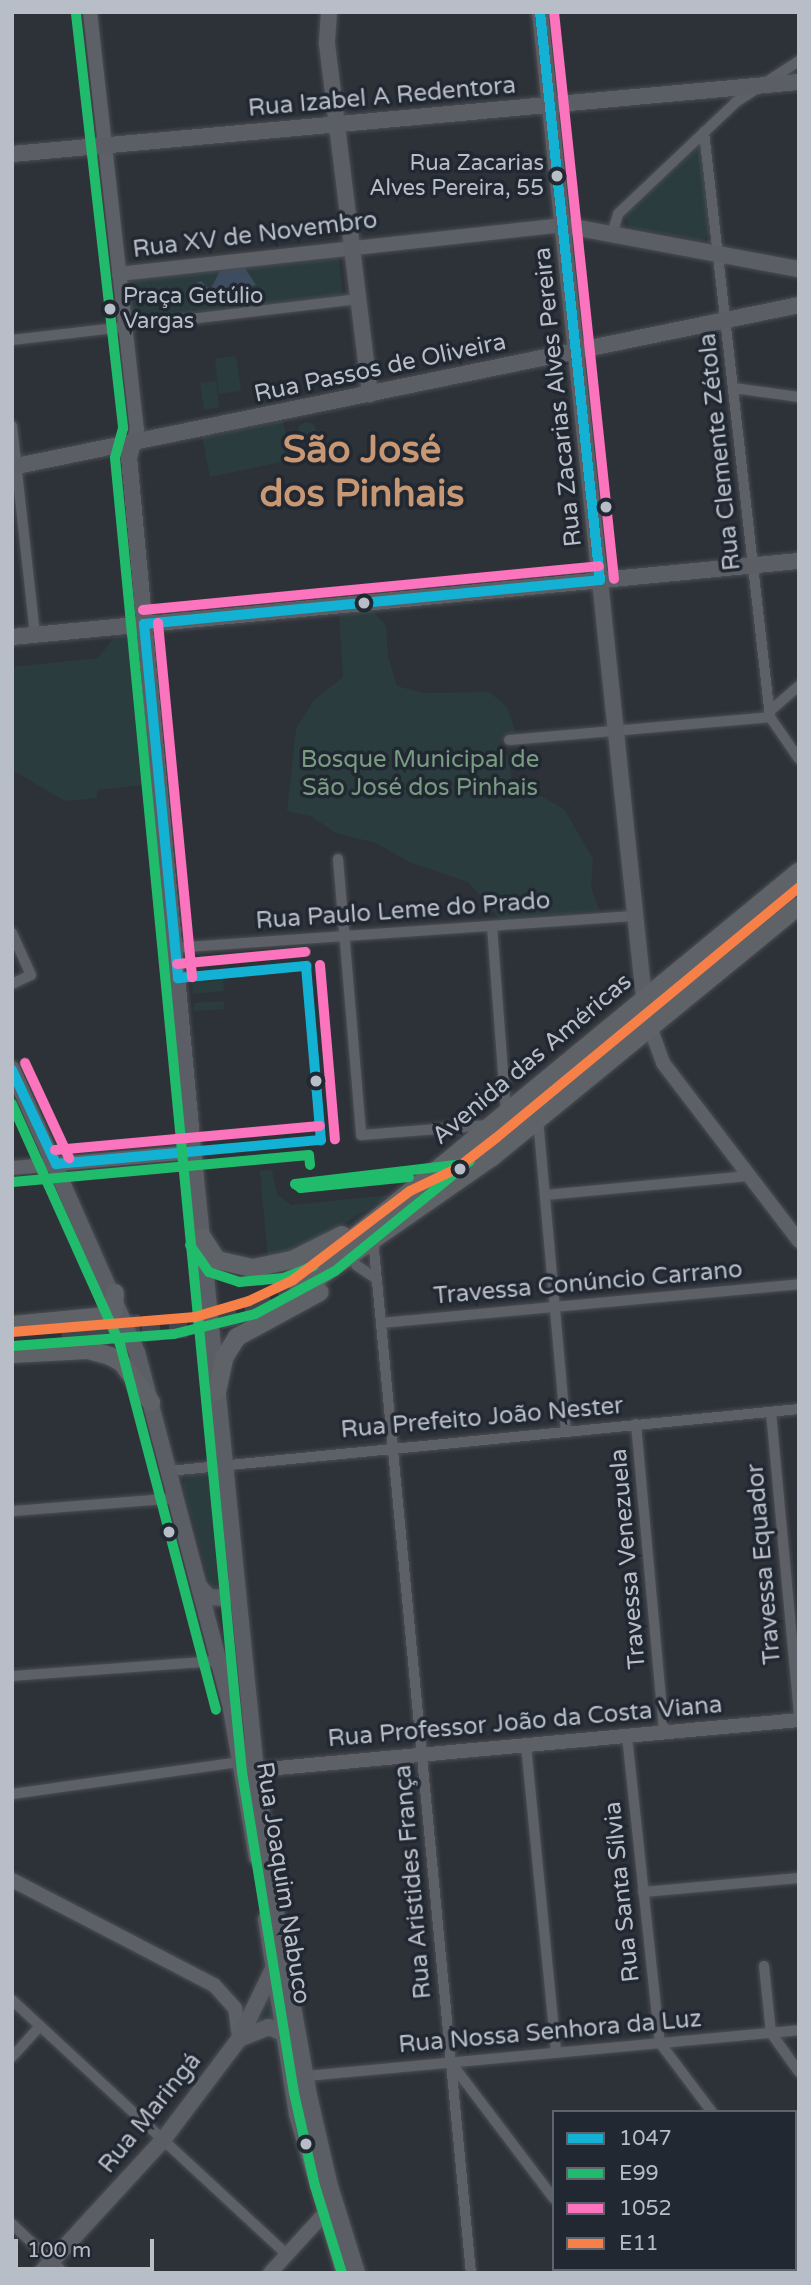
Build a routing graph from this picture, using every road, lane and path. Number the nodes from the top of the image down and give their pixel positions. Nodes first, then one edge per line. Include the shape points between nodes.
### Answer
1 (90, 12) edge
2 (329, 12) edge
3 (540, 12) edge
4 (799, 61) edge
5 (799, 82) edge
6 (755, 86) junction
7 (550, 104) junction
8 (337, 124) junction
9 (704, 132) junction
10 (105, 145) junction
11 (12, 154) edge
12 (563, 225) junction
13 (612, 234) junction
14 (352, 246) junction
15 (718, 254) junction
16 (799, 269) edge
17 (119, 274) junction
18 (359, 299) junction
19 (799, 305) edge
20 (726, 320) junction
21 (165, 322) dead end
22 (125, 327) junction
23 (12, 340) edge
24 (576, 351) junction
25 (733, 388) junction
26 (370, 394) junction
27 (799, 397) edge
28 (12, 426) edge
29 (133, 443) junction
30 (14, 467) edge
31 (799, 561) edge
32 (753, 566) junction
33 (600, 580) junction
34 (144, 624) junction
35 (35, 635) junction
36 (12, 637) edge
37 (799, 686) edge
38 (770, 714) junction
39 (616, 731) junction
40 (509, 740) dead end
41 (799, 759) edge
42 (338, 859) dead end
43 (799, 871) edge
44 (799, 906) edge
45 (635, 916) junction
46 (492, 926) junction
47 (12, 933) edge
48 (344, 936) junction
49 (174, 948) junction
50 (12, 984) edge
51 (644, 998) junction
52 (650, 1027) junction
53 (12, 1069) edge
54 (506, 1113) junction
55 (538, 1119) junction
56 (492, 1125) junction
57 (193, 1152) junction
58 (56, 1164) junction
59 (12, 1168) edge
60 (749, 1176) junction
61 (545, 1195) junction
62 (376, 1216) junction
63 (201, 1237) junction
64 (371, 1241) junction
65 (799, 1241) edge
66 (356, 1265) junction
67 (377, 1279) junction
68 (799, 1283) edge
69 (115, 1293) junction
70 (555, 1307) junction
71 (381, 1323) junction
72 (12, 1325) edge
73 (12, 1332) edge
74 (12, 1345) edge
75 (12, 1354) edge
76 (217, 1392) junction
77 (151, 1402) junction
78 (799, 1409) edge
79 (771, 1412) junction
80 (636, 1424) junction
81 (566, 1431) junction
82 (393, 1447) junction
83 (225, 1463) junction
84 (169, 1471) junction
85 (176, 1498) junction
86 (12, 1511) edge
87 (237, 1581) junction
88 (199, 1586) junction
89 (240, 1618) junction
90 (209, 1626) junction
91 (218, 1661) junction
92 (12, 1676) edge
93 (799, 1711) edge
94 (799, 1720) edge
95 (664, 1732) junction
96 (627, 1736) junction
97 (526, 1745) junction
98 (422, 1755) junction
99 (241, 1762) junction
100 (256, 1770) junction
101 (12, 1794) edge
102 (799, 1878) edge
103 (12, 1880) edge
104 (643, 1892) junction
105 (764, 1966) dead end
106 (274, 1967) junction
107 (12, 2000) edge
108 (40, 2026) junction
109 (799, 2030) edge
110 (284, 2031) junction
111 (771, 2033) junction
112 (239, 2039) junction
113 (660, 2043) junction
114 (301, 2049) junction
115 (556, 2053) junction
116 (12, 2057) edge
117 (451, 2063) junction
118 (799, 2072) edge
119 (306, 2076) junction
120 (710, 2110) edge
121 (163, 2140) junction
122 (552, 2196) edge
123 (329, 2208) junction
124 (12, 2224) edge
125 (287, 2255) junction
126 (46, 2267) edge
127 (64, 2273) edge
128 (270, 2273) edge
129 (344, 2273) edge
130 (358, 2273) edge
131 (471, 2273) edge

1 - 10 street
2 - 8 main road via 327,44
3 - 7 main road, Rua Zacarias Alves Pereira
4 - 6 street
5 - 6 main road, Rua Izabel A Redentora
6 - 7 main road, Rua Izabel A Redentora
6 - 9 street
7 - 8 main road, Rua Izabel A Redentora
7 - 12 main road, Rua Zacarias Alves Pereira
8 - 10 main road, Rua Izabel A Redentora
8 - 14 main road
9 - 13 street via 618,214
9 - 15 street, Rua Clemente Zétola
10 - 11 main road, Rua Izabel A Redentora
10 - 17 street
12 - 13 main road
12 - 14 street, Rua XV de Novembro
12 - 24 main road, Rua Zacarias Alves Pereira
13 - 15 main road
14 - 17 street, Rua XV de Novembro
14 - 18 main road
15 - 16 main road
15 - 20 street, Rua Clemente Zétola
17 - 22 street
18 - 21 street
18 - 26 main road
19 - 20 main road, Rua Passos de Oliveira
20 - 24 main road, Rua Passos de Oliveira
20 - 25 street, Rua Clemente Zétola
22 - 23 street
22 - 29 street via 137,429
24 - 26 main road, Rua Passos de Oliveira
24 - 33 main road, Rua Zacarias Alves Pereira
25 - 27 street
25 - 32 street, Rua Clemente Zétola
26 - 29 main road, Rua Passos de Oliveira
28 - 30 street
29 - 30 main road, Rua Passos de Oliveira
29 - 34 main road, Rua Joaquim Nabuco via 129,457
30 - 35 street
31 - 32 main road
32 - 33 main road
32 - 38 street, Rua Clemente Zétola
33 - 34 main road
33 - 39 main road, Rua Zacarias Alves Pereira
34 - 35 main road
34 - 49 main road, Rua Joaquim Nabuco
35 - 36 main road
37 - 38 street
38 - 39 street
38 - 41 street, Rua Clemente Zétola
39 - 40 street
39 - 45 main road, Rua Zacarias Alves Pereira
42 - 48 street
43 - 51 main road, Avenida das Américas
44 - 52 main road, Avenida das Américas
45 - 46 street, Rua Paulo Leme do Prado
45 - 51 main road, Rua Zacarias Alves Pereira
46 - 48 street, Rua Paulo Leme do Prado
46 - 54 street
47 - 50 street via 31,975
48 - 49 street, Rua Paulo Leme do Prado
48 - 56 street via 361,1135
49 - 57 main road, Rua Joaquim Nabuco
51 - 52 main road, Rua Zacarias Alves Pereira
51 - 54 main road, Avenida das Américas
52 - 55 main road, Avenida das Américas
52 - 60 street via 663,1063
53 - 58 main road, Rua Joaquim Nabuco
54 - 56 main road, Avenida das Américas
55 - 61 street
55 - 64 main road, Avenida das Américas via 466,1177
56 - 62 main road, Avenida das Américas
57 - 58 street
57 - 63 main road, Rua Joaquim Nabuco
58 - 59 street
58 - 69 main road, Rua Joaquim Nabuco
60 - 61 street
60 - 65 street
61 - 70 street
62 - 63 main road via 308,1253 267,1266 226,1264 211,1254
62 - 64 main road, Avenida das Américas via 296,1285
63 - 76 main road, Rua Joaquim Nabuco
64 - 66 main road
64 - 67 street, Rua Aristides França
66 - 67 street
66 - 76 main road via 237,1338 224,1358
67 - 71 street, Rua Aristides França
68 - 70 street, Travessa Conúncio Carrano
69 - 72 main road via 114,1310 106,1317
69 - 77 main road, Rua Joaquim Nabuco
70 - 71 street, Travessa Conúncio Carrano
70 - 81 street
71 - 82 street, Rua Aristides França
73 - 74 main road via 61,1335
75 - 77 main road via 88,1350 110,1356 122,1363
76 - 83 main road, Rua Joaquim Nabuco
77 - 84 main road, Rua Joaquim Nabuco
78 - 79 street, Rua Prefeito João Nester
79 - 80 street, Rua Prefeito João Nester
79 - 93 street, Travessa Equador
80 - 81 street, Rua Prefeito João Nester
80 - 95 street, Travessa Venezuela
81 - 82 street, Rua Prefeito João Nester
82 - 83 street, Rua Prefeito João Nester
82 - 98 street, Rua Aristides França
83 - 84 street, Rua Prefeito João Nester
83 - 87 main road, Rua Joaquim Nabuco
84 - 85 main road, Rua Joaquim Nabuco
85 - 86 street
85 - 88 main road, Rua Joaquim Nabuco
87 - 88 main road via 224,1598 209,1597
87 - 89 main road, Rua Joaquim Nabuco
88 - 90 main road, Rua Joaquim Nabuco
89 - 90 main road via 228,1607 221,1607 210,1617
89 - 100 main road, Rua Joaquim Nabuco
90 - 91 main road, Rua Joaquim Nabuco
91 - 92 street
91 - 99 main road, Rua Joaquim Nabuco
94 - 95 street, Rua Professor João da Costa Viana
95 - 96 street, Rua Professor João da Costa Viana
96 - 97 street, Rua Professor João da Costa Viana
96 - 104 street, Rua Santa Sílvia
97 - 98 street, Rua Professor João da Costa Viana
97 - 115 street
98 - 100 street, Rua Professor João da Costa Viana
98 - 117 street, Rua Aristides França
99 - 101 street
99 - 106 main road, Rua Joaquim Nabuco
100 - 114 main road, Rua Joaquim Nabuco
102 - 104 street
103 - 112 street via 214,1985 235,2007
104 - 113 street, Rua Santa Sílvia
105 - 111 street
106 - 110 main road, Rua Joaquim Nabuco
106 - 112 main road, Rua Maringá
107 - 108 street
108 - 116 street
108 - 121 street
109 - 111 street, Rua Nossa Senhora da Luz
110 - 112 main road via 262,2028
110 - 114 main road
110 - 123 main road, Rua Joaquim Nabuco via 297,2115
111 - 113 street, Rua Nossa Senhora da Luz
111 - 118 street
112 - 121 main road, Rua Maringá
113 - 115 street, Rua Nossa Senhora da Luz
113 - 120 street
114 - 119 main road, Rua Joaquim Nabuco
115 - 117 street, Rua Nossa Senhora da Luz
117 - 119 street, Rua Nossa Senhora da Luz
117 - 122 street
117 - 131 street, Rua Aristides França
119 - 123 main road, Rua Joaquim Nabuco
121 - 125 street
121 - 126 main road, Rua Maringá
123 - 125 street
123 - 129 main road, Rua Joaquim Nabuco
123 - 130 main road, Rua Joaquim Nabuco
124 - 126 street
125 - 128 street
126 - 127 street

